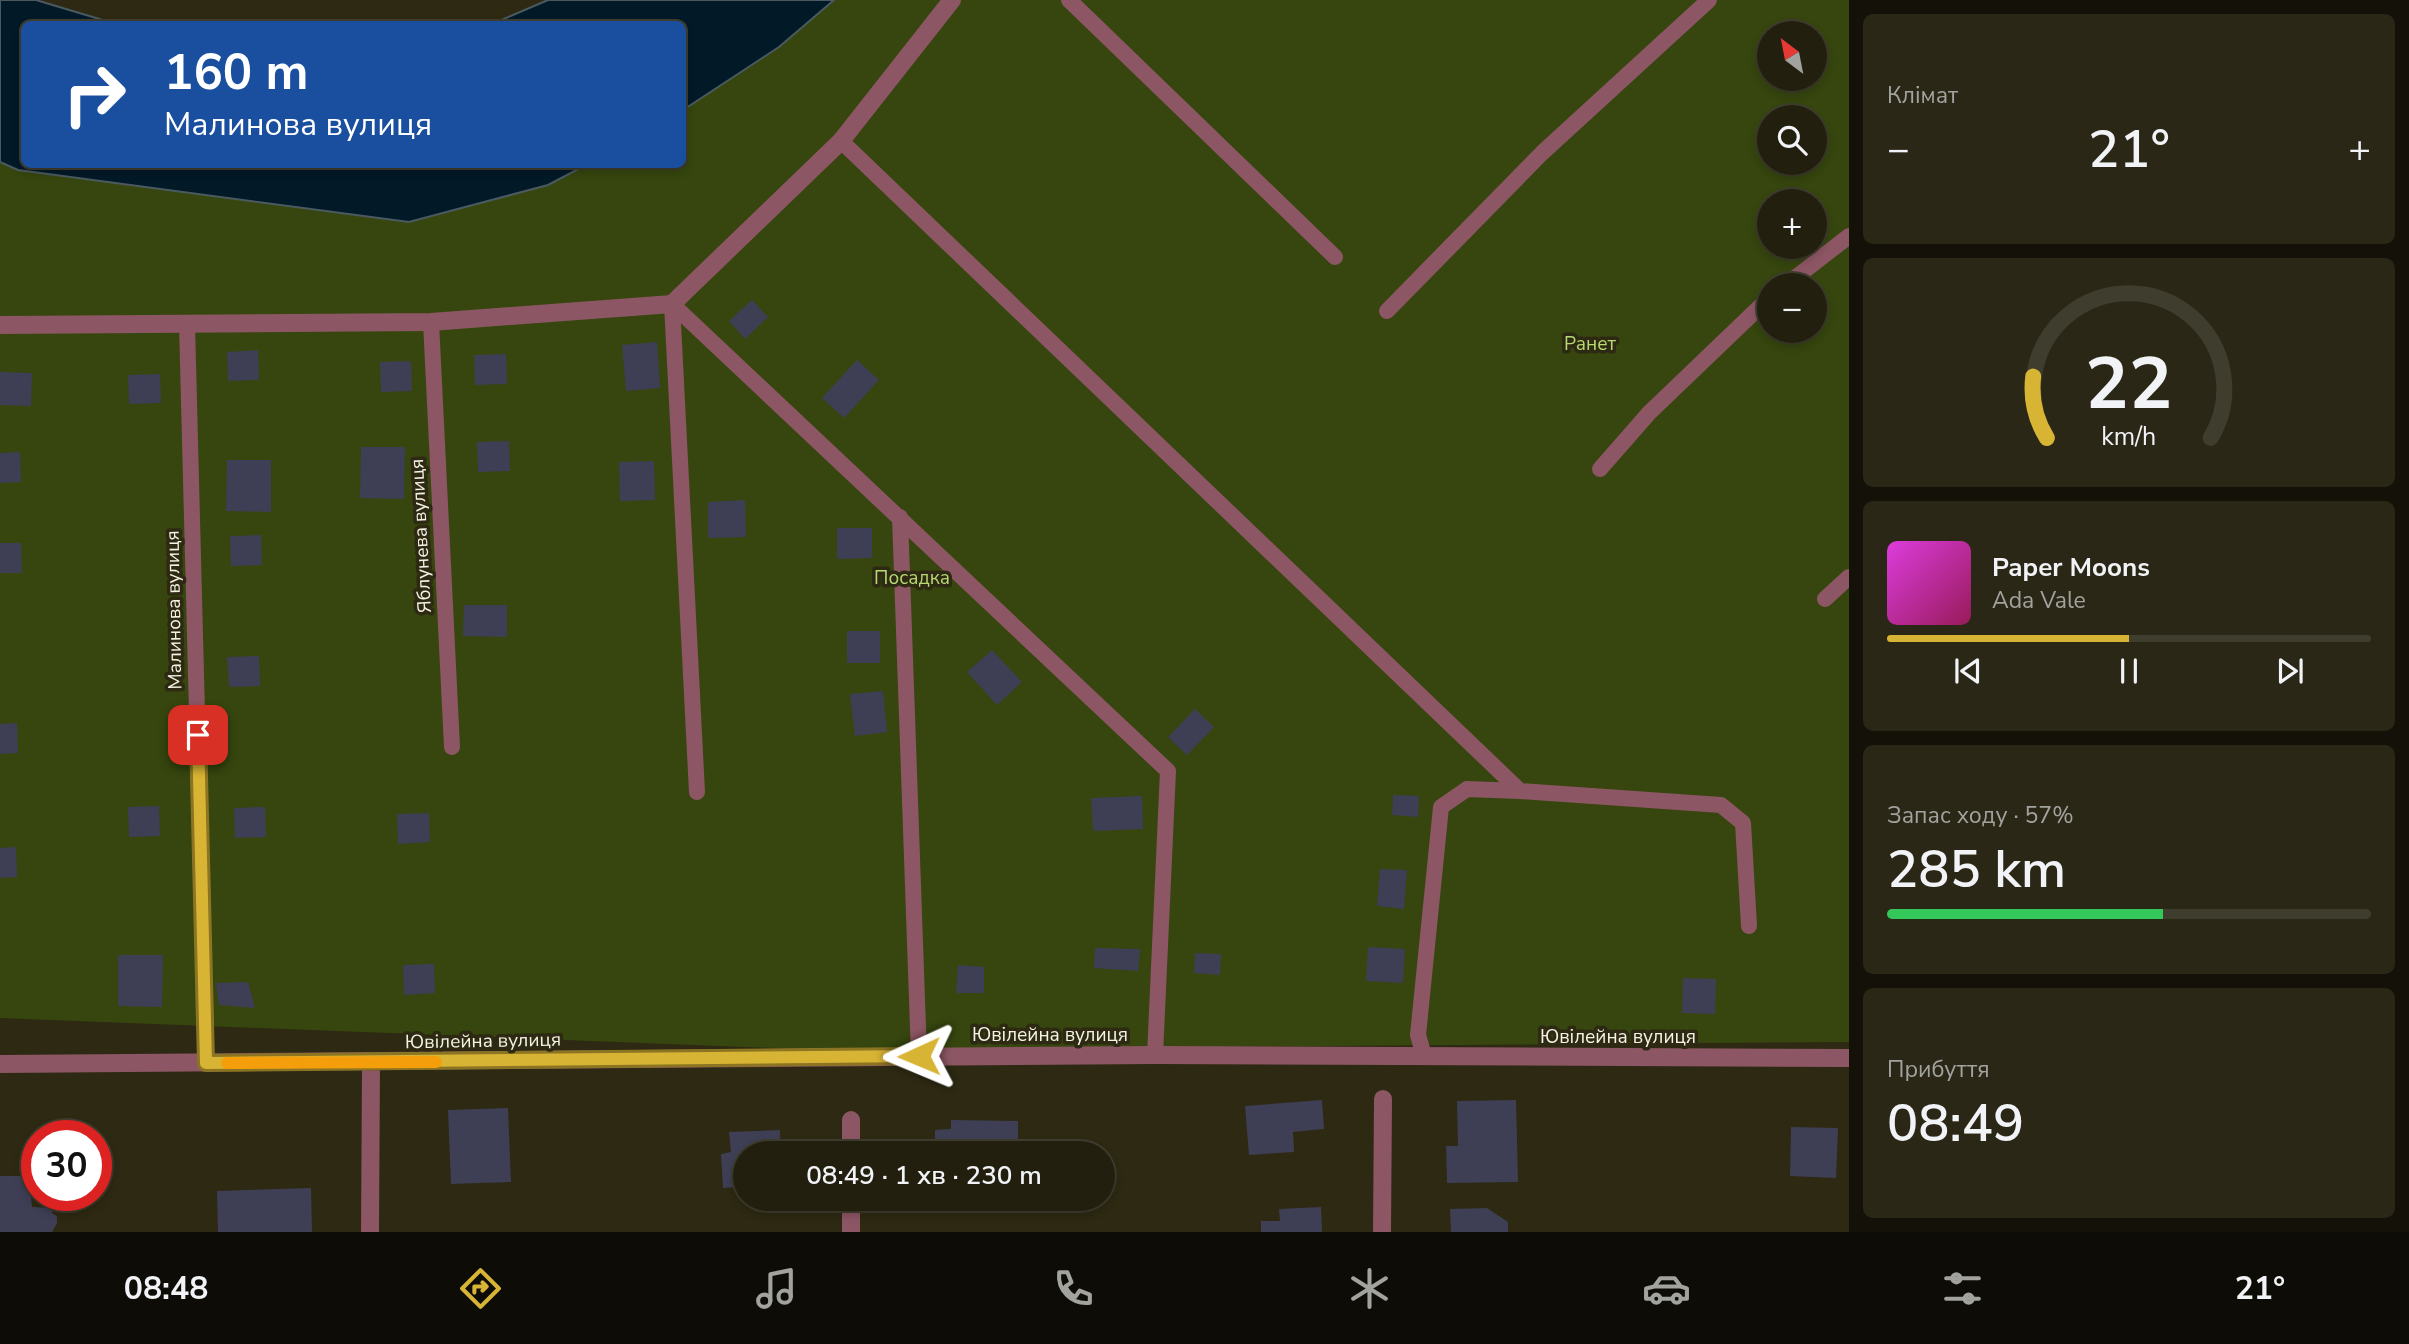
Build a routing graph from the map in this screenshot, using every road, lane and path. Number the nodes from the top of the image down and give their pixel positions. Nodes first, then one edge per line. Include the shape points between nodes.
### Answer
1 (952, 0) edge
2 (1069, 0) edge
3 (1709, 0) edge
4 (841, 141) junction
5 (1849, 236) edge
6 (1335, 257) dead end
7 (1801, 273) edge
8 (672, 304) junction
9 (1387, 310) dead end
10 (1757, 310) edge
11 (431, 322) junction
12 (187, 324) junction
13 (0, 325) edge
14 (1600, 469) dead end
15 (900, 517) junction
16 (1849, 577) edge
17 (1825, 599) dead end
18 (452, 747) dead end
19 (1520, 791) junction
20 (697, 792) dead end
21 (1749, 926) dead end
22 (1155, 1055) junction
23 (919, 1056) junction
24 (1424, 1056) junction
25 (1849, 1058) edge
26 (206, 1063) junction
27 (371, 1063) junction
28 (0, 1064) edge
29 (1383, 1099) dead end
30 (851, 1119) dead end
31 (851, 1141) edge
32 (851, 1211) edge
33 (370, 1232) edge
34 (851, 1232) edge
35 (1382, 1232) edge

1 - 4 street
2 - 6 lane
3 - 9 lane via 1542,153
4 - 8 street
4 - 19 lane
5 - 7 lane
8 - 11 street
8 - 15 lane
8 - 20 lane
10 - 14 lane via 1649,413
11 - 12 street
11 - 18 lane, Яблунева вулиця
12 - 13 street
12 - 26 lane, Малинова вулиця
15 - 22 lane via 1168,771
15 - 23 lane
16 - 17 lane
19 - 21 lane via 1721,805 1743,823
19 - 24 lane via 1466,789 1441,807 1418,1035
22 - 23 street, Ювілейна вулиця
22 - 24 street, Ювілейна вулиця
23 - 27 street, Ювілейна вулиця
24 - 25 street, Ювілейна вулиця
26 - 27 street, Ювілейна вулиця
26 - 28 street, Ювілейна вулиця
27 - 33 street
29 - 35 street
30 - 31 street
32 - 34 street

